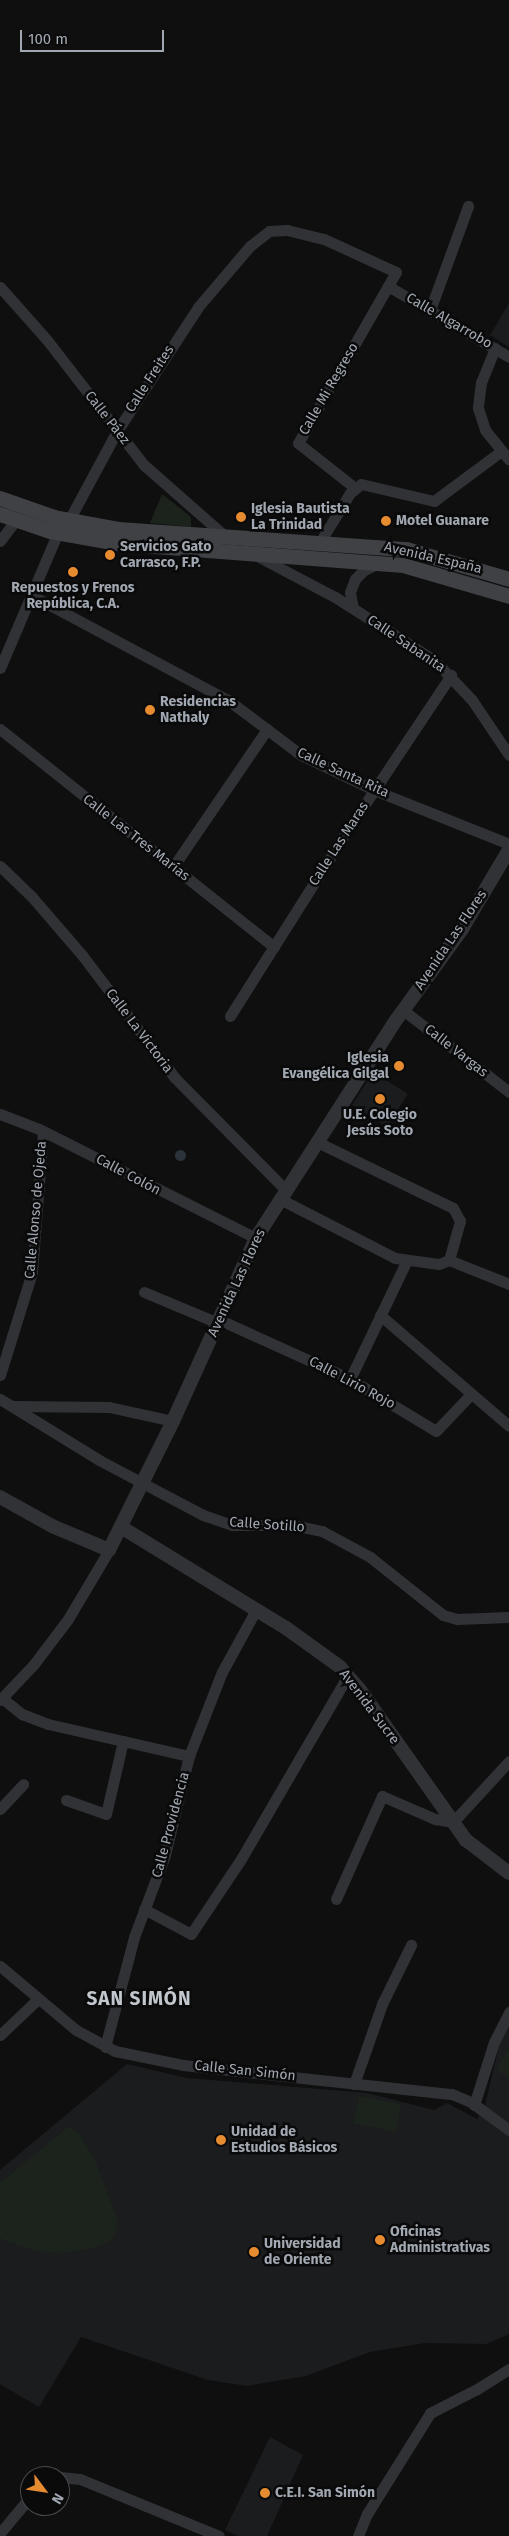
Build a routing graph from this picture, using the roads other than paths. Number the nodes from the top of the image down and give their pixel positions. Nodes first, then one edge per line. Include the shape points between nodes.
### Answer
1 (468, 206) dead end
2 (396, 272) joint
3 (388, 286) junction
4 (0, 287) edge
5 (430, 310) junction
6 (495, 348) junction
7 (509, 356) edge
8 (117, 430) junction
9 (505, 454) edge
10 (355, 488) junction
11 (0, 498) edge
12 (0, 514) edge
13 (16, 520) junction
14 (69, 520) junction
15 (58, 532) junction
16 (226, 537) junction
17 (0, 541) edge
18 (320, 542) junction
19 (250, 553) junction
20 (385, 562) junction
21 (509, 579) edge
22 (30, 595) junction
23 (509, 596) edge
24 (353, 608) junction
25 (0, 668) edge
26 (451, 675) junction
27 (0, 729) edge
28 (267, 729) junction
29 (509, 755) edge
30 (374, 790) junction
31 (509, 844) edge
32 (509, 850) edge
33 (0, 866) edge
34 (173, 868) junction
35 (274, 947) junction
36 (403, 1010) junction
37 (230, 1016) dead end
38 (509, 1092) edge
39 (0, 1114) edge
40 (43, 1131) junction
41 (317, 1142) junction
42 (283, 1195) junction
43 (256, 1238) junction
44 (407, 1260) junction
45 (449, 1260) junction
46 (509, 1284) edge
47 (144, 1292) dead end
48 (380, 1316) junction
49 (219, 1321) junction
50 (0, 1375) edge
51 (350, 1379) junction
52 (470, 1394) junction
53 (0, 1399) edge
54 (12, 1406) junction
55 (173, 1421) junction
56 (509, 1426) edge
57 (143, 1484) junction
58 (0, 1497) edge
59 (121, 1527) junction
60 (109, 1550) junction
61 (256, 1610) junction
62 (509, 1617) edge
63 (348, 1676) junction
64 (1, 1699) edge
65 (123, 1741) junction
66 (189, 1756) junction
67 (509, 1761) edge
68 (23, 1784) dead end
69 (66, 1800) dead end
70 (0, 1809) edge
71 (453, 1822) junction
72 (509, 1873) edge
73 (336, 1899) dead end
74 (144, 1909) junction
75 (411, 1945) dead end
76 (0, 1966) edge
77 (38, 1999) junction
78 (509, 2012) edge
79 (0, 2034) edge
80 (105, 2047) junction
81 (354, 2084) junction
82 (474, 2105) junction
83 (509, 2130) edge
84 (509, 2369) edge
85 (70, 2478) edge
86 (20, 2509) edge
87 (0, 2533) edge
88 (219, 2536) edge
89 (358, 2536) edge

1 - 5 street
2 - 3 street, Calle Mi Regreso
2 - 8 street, Calle Freites via 324,239 278,229 262,235 198,307
3 - 5 street, Calle Algarrobo
3 - 10 street, Calle Mi Regreso via 298,443
4 - 8 street, Calle Páez via 47,340
5 - 6 street, Calle Algarrobo
6 - 7 street, Calle Algarrobo
6 - 9 street via 481,382 478,408 484,430
8 - 14 street, Calle Freites
8 - 16 street, Calle Páez via 158,479
9 - 10 street via 434,500 366,484
10 - 18 street
11 - 14 main road, Avenida España
12 - 13 main road, Avenida España
13 - 15 main road, Avenida España
13 - 17 street
14 - 15 street, Calle Freites
14 - 16 main road, Avenida España via 125,530
15 - 19 main road, Avenida España via 131,545
15 - 22 street, Calle Freites
16 - 18 main road, Avenida España
18 - 21 main road, Avenida España via 406,549
19 - 20 main road, Avenida España
19 - 24 street, Calle Sabanita via 283,567
20 - 23 main road, Avenida España via 447,575
20 - 24 street, Calle Sabanita via 364,570 355,579 350,592
22 - 25 street, Calle Freites
22 - 28 street, Calle Santa Rita via 228,700
24 - 26 street, Calle Sabanita via 426,654
26 - 29 street, Calle Sabanita
26 - 30 street, Calle Las Maras
27 - 34 street, Calle Las Tres Marías
28 - 30 street, Calle Santa Rita via 301,755
28 - 34 street
30 - 31 street, Calle Santa Rita
30 - 35 street, Calle Las Maras
32 - 36 street, Avenida Las Flores via 462,929
33 - 42 street, Calle La Victoria via 32,897 82,955 175,1078
34 - 35 street, Calle Las Tres Marías
35 - 37 street, Calle Las Maras
36 - 38 street, Calle Vargas
36 - 41 street, Avenida Las Flores
39 - 40 street, Calle Colón
40 - 43 street, Calle Colón
40 - 50 street, Calle Alonso de Ojeda via 32,1272
41 - 42 street, Avenida Las Flores
41 - 45 street via 453,1208 460,1222
42 - 43 street, Avenida Las Flores
42 - 44 street, Calle La Victoria via 365,1244
43 - 49 street, Avenida Las Flores
44 - 45 street, Calle La Victoria via 439,1264
44 - 48 street
45 - 46 street
47 - 49 street, Calle Lirio Rojo
48 - 51 street
48 - 52 street
49 - 51 street, Calle Lirio Rojo
49 - 55 street, Avenida Las Flores
51 - 52 street, Calle Lirio Rojo via 436,1430
52 - 56 street
53 - 54 street, Calle Sotillo
54 - 55 street via 109,1407
54 - 57 street, Calle Sotillo
55 - 57 street, Avenida Las Flores
57 - 59 street, Avenida Las Flores
57 - 62 street, Calle Sotillo via 203,1515 232,1525 293,1526 335,1537 370,1558 451,1618
58 - 60 street via 46,1523
59 - 60 street, Avenida Las Flores
59 - 61 street, Avenida Sucre
60 - 64 street, Avenida Las Flores via 68,1619 34,1664
61 - 63 street, Avenida Sucre via 327,1657
61 - 66 street, Calle Providencia via 222,1672
63 - 71 street, Avenida Sucre
63 - 74 street via 241,1859 191,1934
64 - 65 street via 34,1719
65 - 66 street
65 - 69 street via 106,1814
66 - 74 street, Calle Providencia via 165,1855
67 - 71 street
68 - 70 street
71 - 72 street, Avenida Sucre via 470,1844
71 - 73 street via 435,1819 382,1796
74 - 80 street, Calle Providencia
75 - 81 street via 382,2004
76 - 77 street, Calle San Simón
77 - 79 street
77 - 80 street, Calle San Simón via 76,2030
78 - 82 street via 494,2042
80 - 81 street, Calle San Simón via 145,2059
81 - 82 street, Calle San Simón via 452,2094
82 - 83 street, Calle San Simón
84 - 89 street via 430,2413 371,2508
85 - 88 street via 80,2479
86 - 87 street

